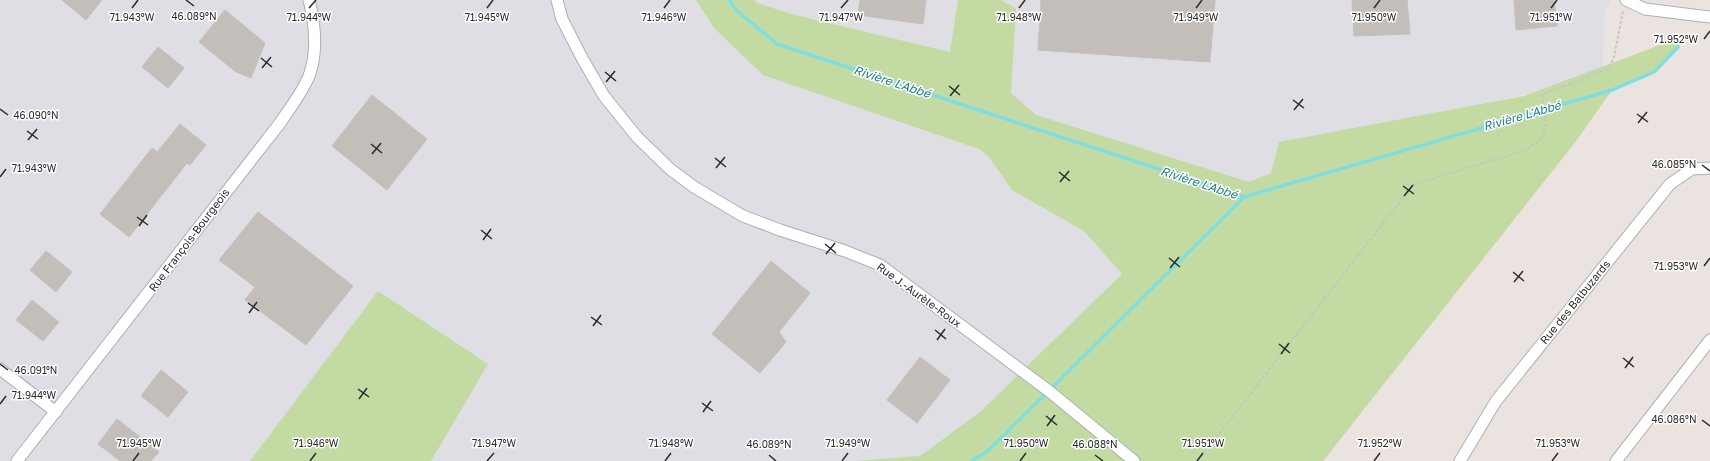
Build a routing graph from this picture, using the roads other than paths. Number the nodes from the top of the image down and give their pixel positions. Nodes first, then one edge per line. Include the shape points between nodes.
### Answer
1 (309, 0) edge
2 (557, 0) edge
3 (1624, 4) edge
4 (1710, 17) edge
5 (1710, 168) edge
6 (1710, 340) edge
7 (0, 369) edge
8 (56, 412) junction
9 (17, 461) edge
10 (1134, 461) edge
11 (1460, 461) edge
12 (1616, 461) edge

1 - 8 street, Rue François-Bourgeois via 314,27 314,54 309,75 299,95
2 - 10 street, Rue J.-Aurèle-Roux via 562,19 604,96 637,137 670,169 694,187 743,216 880,265 1049,391
3 - 4 street
5 - 11 street, Rue des Balbuzards via 1692,169 1670,184 1496,401
6 - 12 street
7 - 8 street
8 - 9 street, Rue François-Bourgeois

